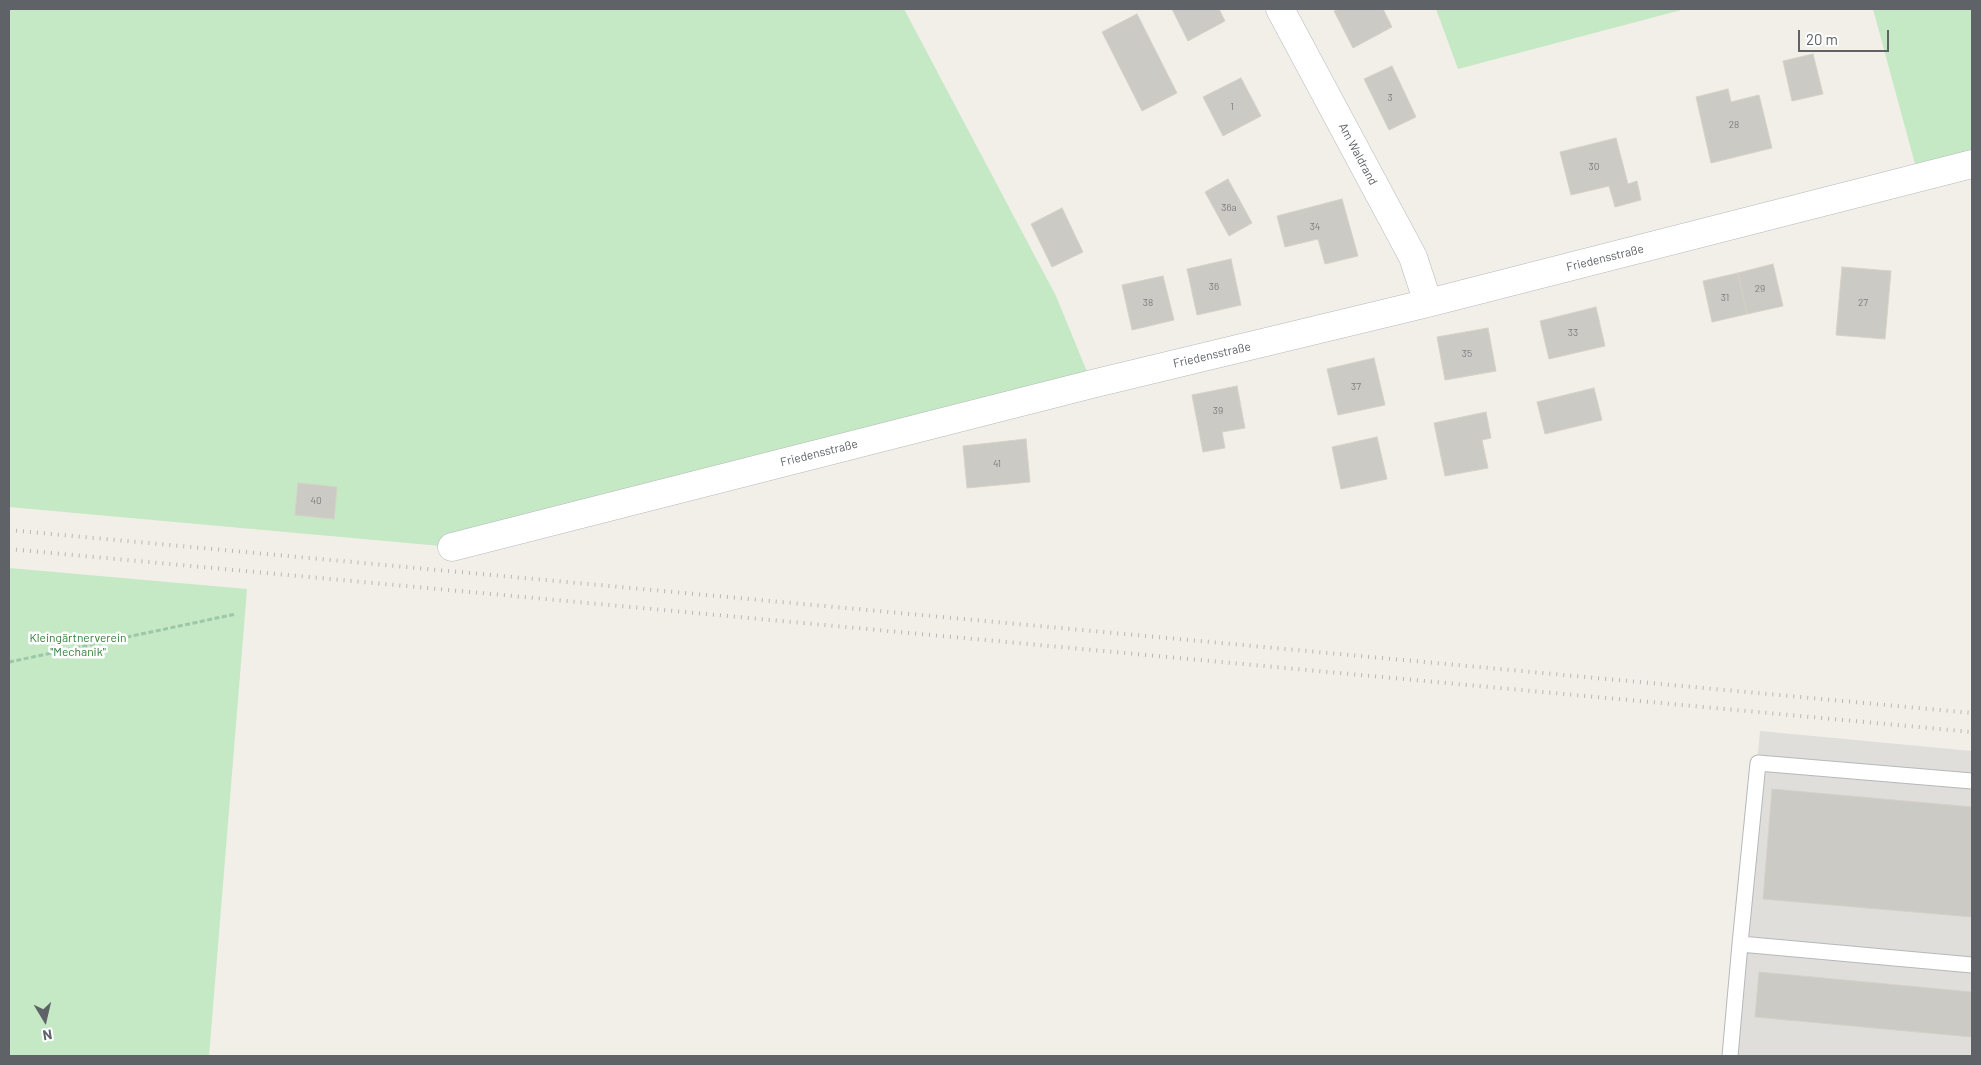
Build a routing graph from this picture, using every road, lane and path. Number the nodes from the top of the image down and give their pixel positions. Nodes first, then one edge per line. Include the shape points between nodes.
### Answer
1 (1280, 9) edge
2 (1972, 164) edge
3 (1428, 303) junction
4 (452, 547) dead end
5 (236, 614) dead end
6 (9, 662) edge
7 (1972, 781) edge
8 (1740, 944) junction
9 (1972, 965) edge
10 (1730, 1056) edge

1 - 3 street, Am Waldrand via 1413,257
2 - 3 street, Friedensstraße
3 - 4 street, Friedensstraße via 1092,384
5 - 6 path
7 - 8 lane via 1758,762
8 - 9 lane
8 - 10 lane

